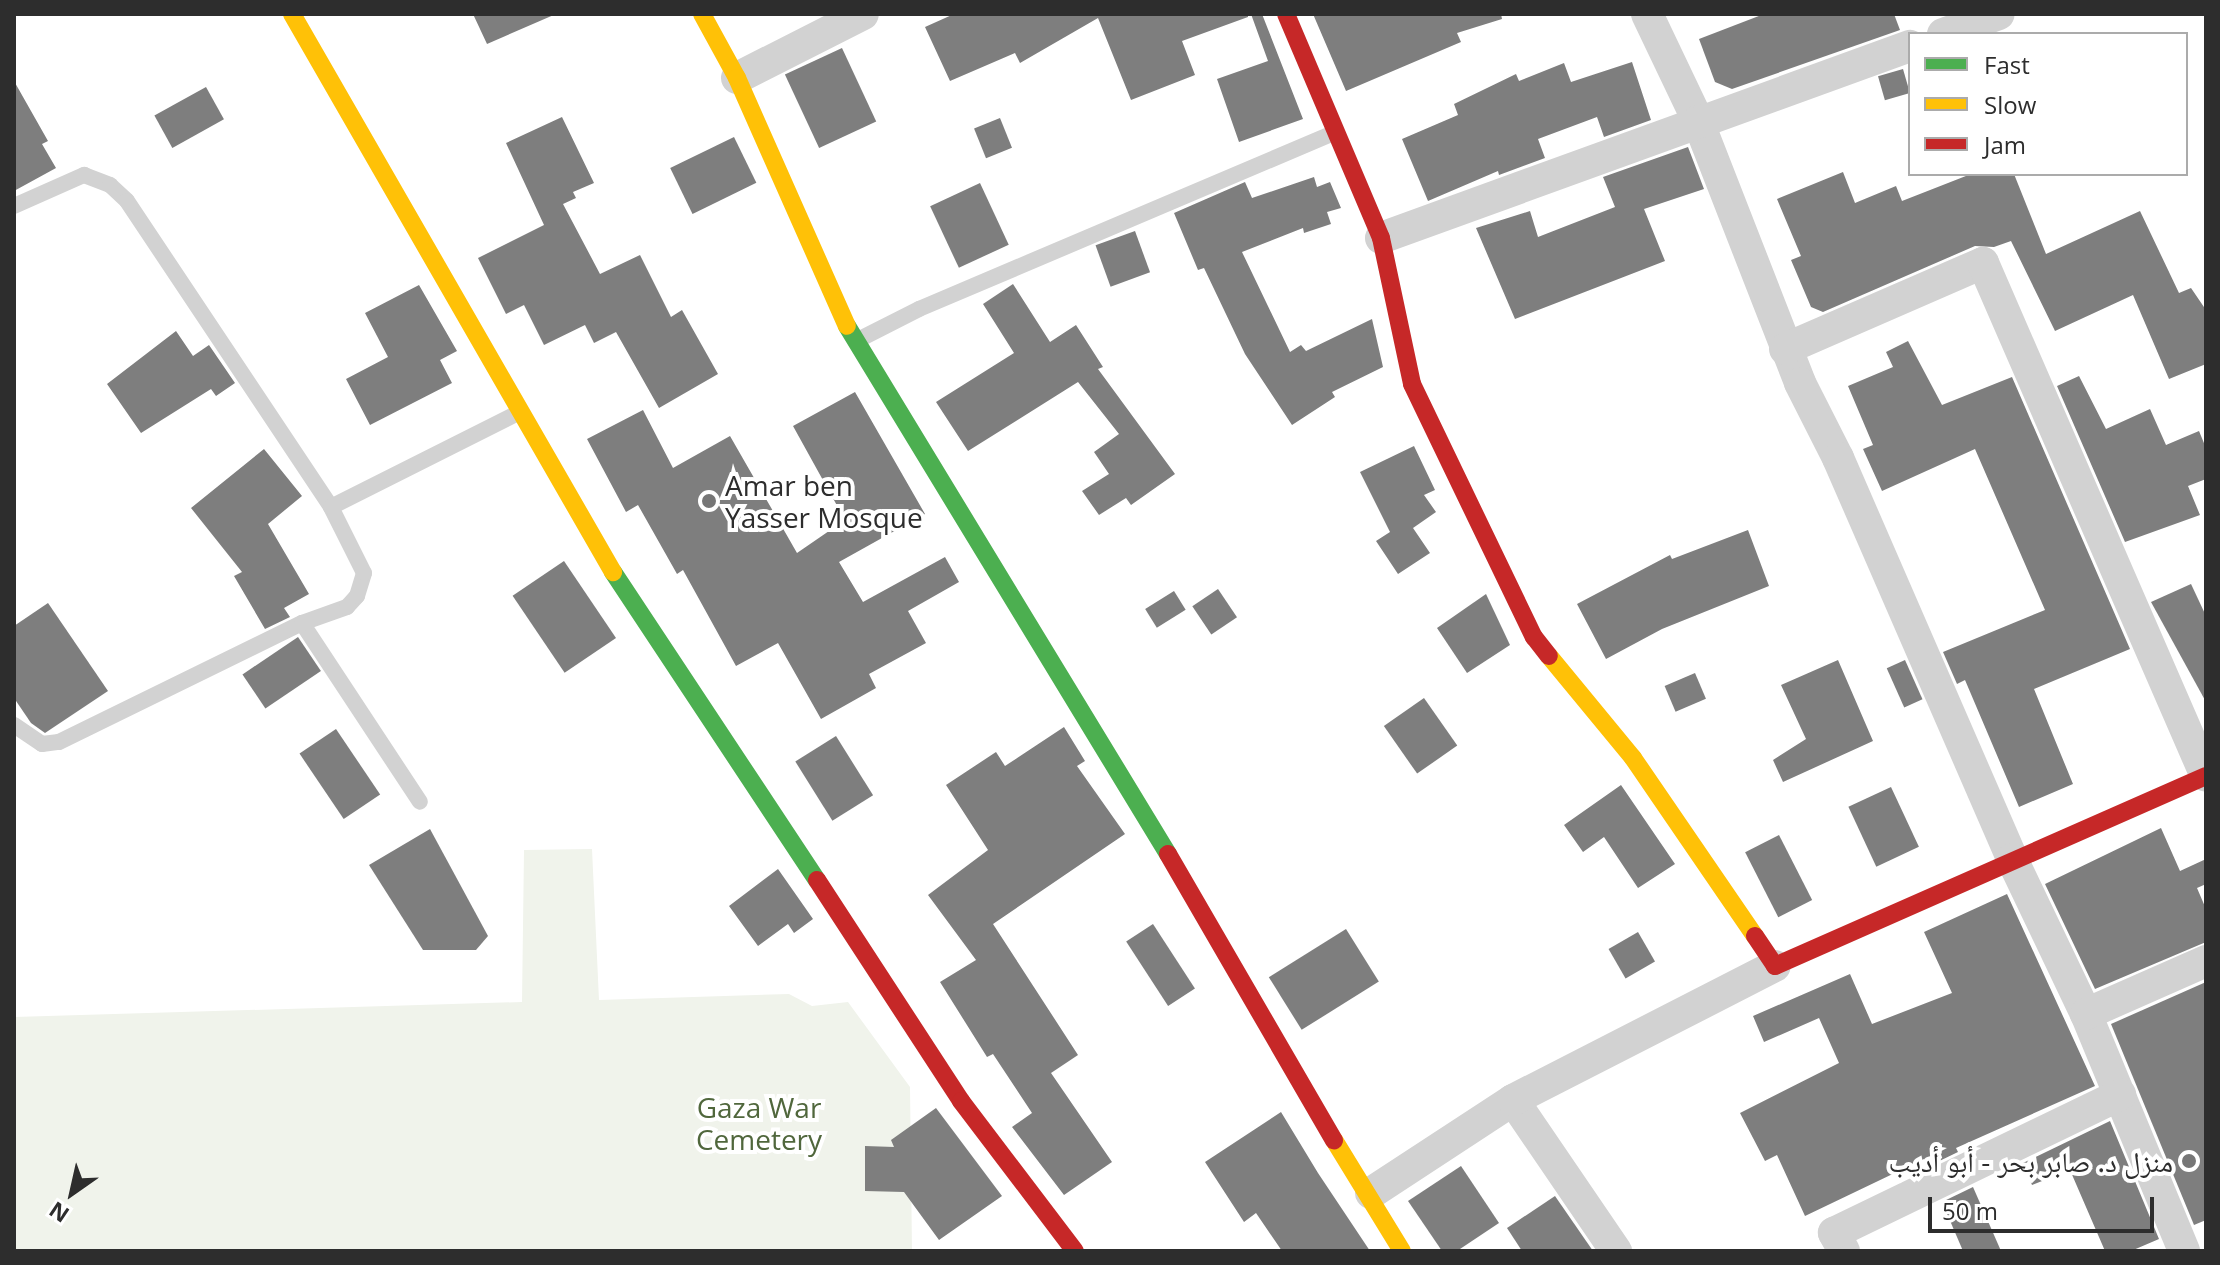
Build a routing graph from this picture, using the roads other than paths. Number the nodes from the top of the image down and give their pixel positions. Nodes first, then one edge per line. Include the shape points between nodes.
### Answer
1 (292, 14) edge
2 (702, 14) edge
3 (863, 14) edge
4 (1286, 14) edge
5 (1647, 14) edge
6 (1999, 14) edge
7 (1949, 32) edge
8 (1908, 47) edge
9 (737, 78) junction
10 (1698, 121) junction
11 (1335, 133) junction
12 (14, 206) edge
13 (1381, 238) junction
14 (854, 342) junction
15 (1785, 349) junction
16 (518, 413) junction
17 (331, 507) junction
18 (302, 623) junction
19 (14, 725) edge
20 (2206, 776) edge
21 (420, 802) dead end
22 (2012, 859) junction
23 (2206, 961) edge
24 (1775, 966) junction
25 (2086, 1014) junction
26 (2120, 1095) junction
27 (1513, 1100) junction
28 (1371, 1193) junction
29 (1075, 1251) edge
30 (1402, 1251) edge
31 (1616, 1251) edge
32 (1844, 1251) edge
33 (2184, 1251) edge

1 - 16 street
2 - 9 street
3 - 9 street
4 - 11 street
5 - 10 street
6 - 7 street
8 - 10 street
9 - 14 street
10 - 13 street
10 - 15 street
11 - 13 street
11 - 14 lane via 919,309
12 - 17 lane via 84,175 110,185 127,201
13 - 24 street via 1412,384 1534,637 1633,758
14 - 28 street via 1126,780 1256,1012
15 - 20 street via 1983,263
15 - 22 street via 1850,485
16 - 17 lane
16 - 29 street via 639,617 961,1101
17 - 18 lane via 364,573 357,596 347,607
18 - 19 lane via 59,742 42,744
18 - 21 lane
20 - 22 street
22 - 24 street
22 - 25 street
23 - 25 street
24 - 27 street
25 - 26 street
26 - 32 street via 1834,1233
26 - 33 street
27 - 28 street
27 - 31 street
28 - 30 street

